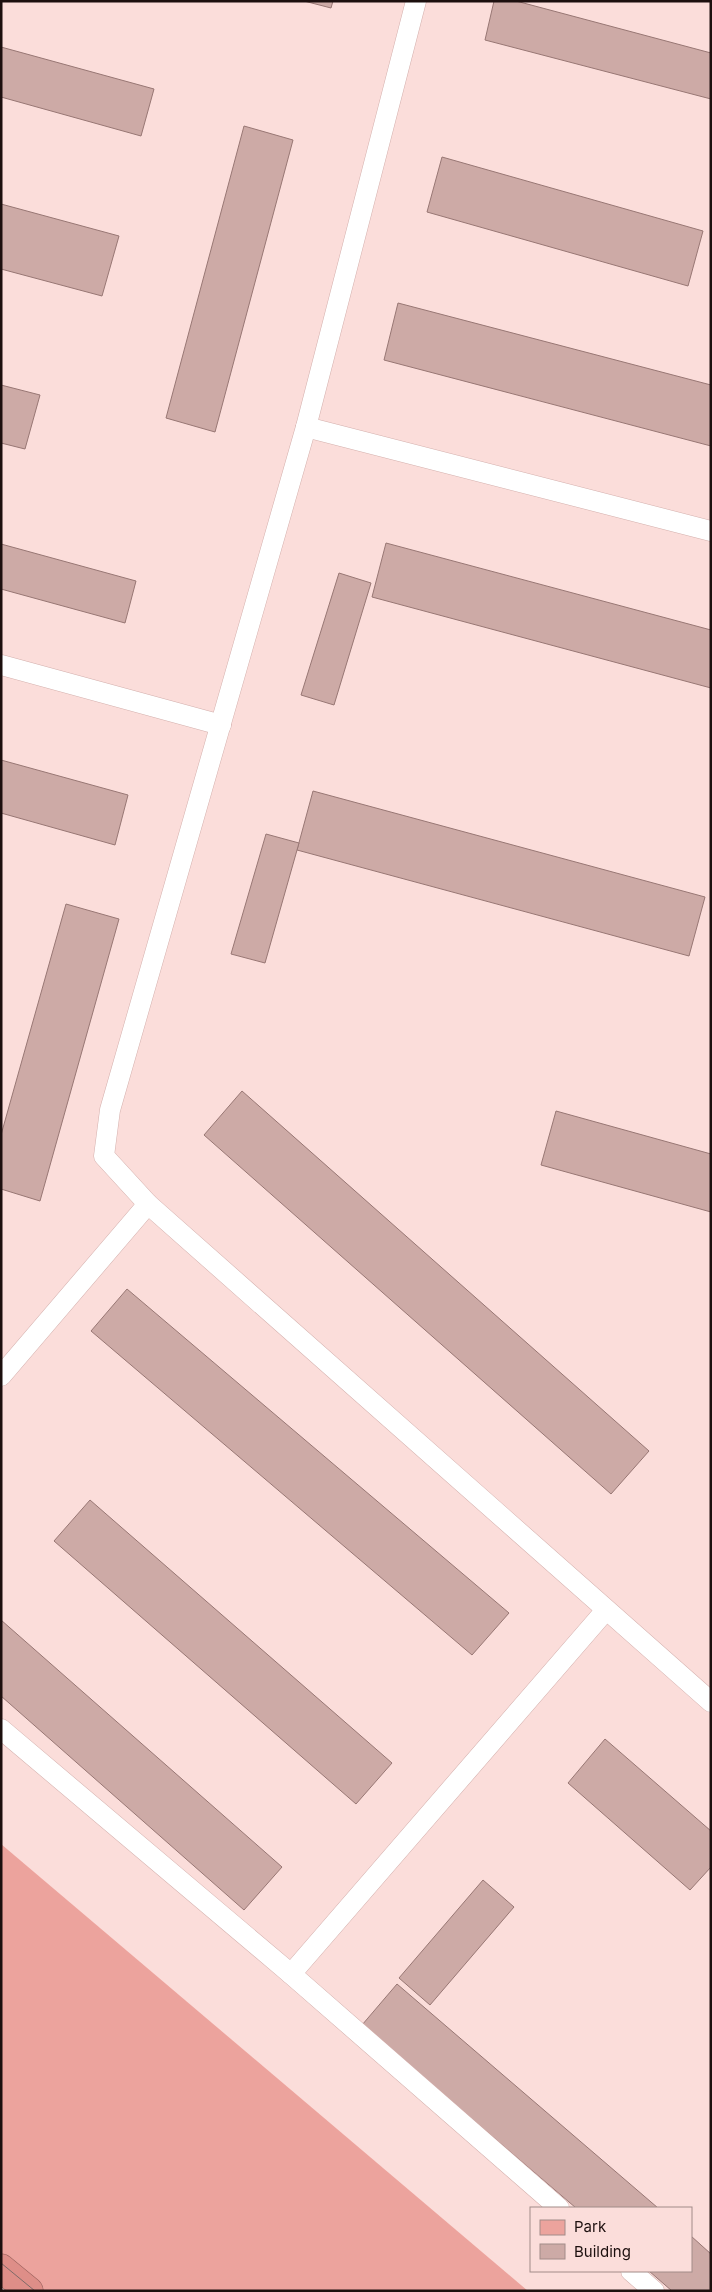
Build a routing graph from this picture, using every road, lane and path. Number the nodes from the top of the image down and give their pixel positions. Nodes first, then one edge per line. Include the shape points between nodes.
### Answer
1 (416, 1) edge
2 (306, 427) junction
3 (711, 531) edge
4 (1, 665) edge
5 (221, 726) junction
6 (148, 1204) junction
7 (1, 1376) edge
8 (606, 1610) junction
9 (711, 1702) edge
10 (1, 1729) edge
11 (291, 1974) junction
12 (559, 2207) edge
13 (1, 2268) edge
14 (632, 2272) edge
15 (29, 2291) edge
16 (654, 2291) edge

1 - 2 lane
2 - 3 lane
2 - 5 lane
4 - 5 lane
5 - 6 lane via 110,1110 104,1156
6 - 7 lane
6 - 8 lane
8 - 9 lane
8 - 11 lane
10 - 11 lane
11 - 12 lane
13 - 15 highway
14 - 16 lane

